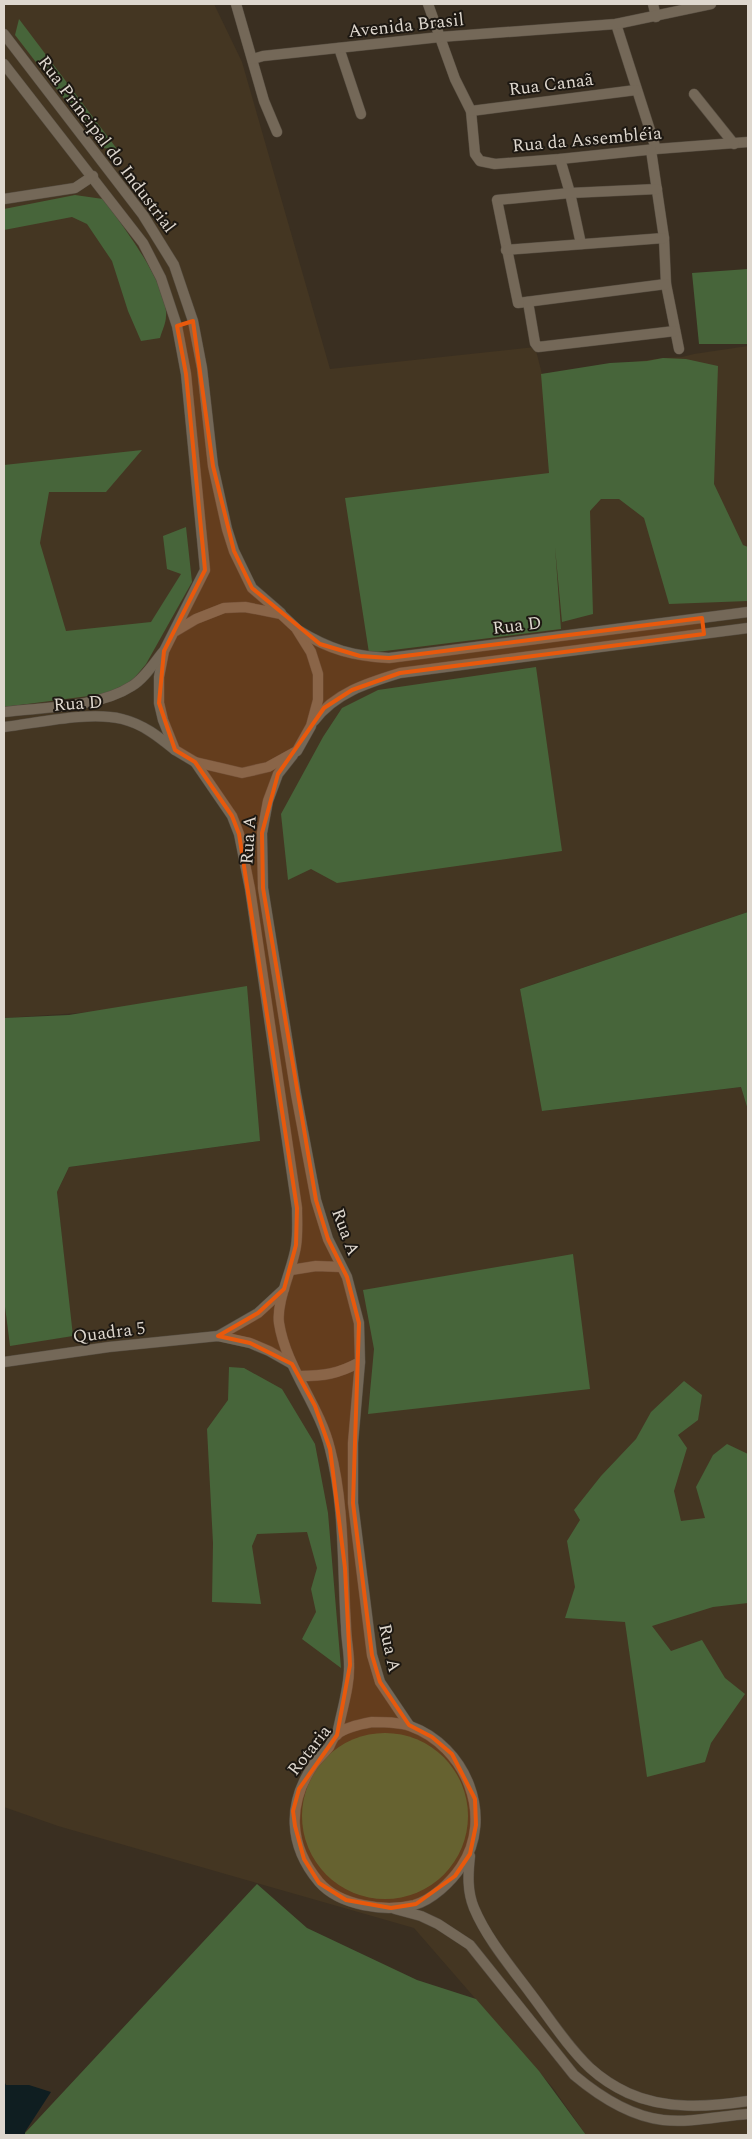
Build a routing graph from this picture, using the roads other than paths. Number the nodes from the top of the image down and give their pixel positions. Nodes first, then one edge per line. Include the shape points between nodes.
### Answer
1 (236, 4) edge
2 (428, 4) edge
3 (653, 4) edge
4 (710, 4) edge
5 (656, 17) junction
6 (616, 24) junction
7 (4, 34) edge
8 (440, 37) junction
9 (339, 48) junction
10 (253, 59) junction
11 (4, 64) edge
12 (636, 90) junction
13 (694, 94) dead end
14 (471, 111) junction
15 (361, 114) dead end
16 (278, 132) dead end
17 (748, 142) edge
18 (734, 144) junction
19 (654, 149) junction
20 (560, 159) junction
21 (93, 176) junction
22 (658, 190) junction
23 (570, 193) junction
24 (4, 199) edge
25 (664, 238) junction
26 (581, 244) junction
27 (506, 250) junction
28 (666, 284) junction
29 (528, 302) junction
30 (194, 321) junction
31 (177, 326) junction
32 (675, 331) junction
33 (679, 349) dead end
34 (748, 612) edge
35 (281, 614) junction
36 (702, 618) junction
37 (296, 628) junction
38 (748, 628) edge
39 (174, 632) junction
40 (704, 634) junction
41 (164, 652) junction
42 (4, 712) edge
43 (311, 726) junction
44 (4, 727) edge
45 (175, 750) junction
46 (297, 750) junction
47 (195, 762) junction
48 (276, 975) junction
49 (263, 979) junction
50 (341, 1267) junction
51 (291, 1270) junction
52 (284, 1289) junction
53 (218, 1336) junction
54 (4, 1362) edge
55 (360, 1362) junction
56 (292, 1364) junction
57 (299, 1376) junction
58 (409, 1725) junction
59 (337, 1735) junction
60 (470, 1854) junction
61 (391, 1908) junction
62 (748, 2101) edge
63 (748, 2114) edge

1 - 10 street
2 - 8 street
3 - 5 street
4 - 5 street, Avenida Brasil
5 - 6 street, Avenida Brasil
6 - 8 street, Avenida Brasil
6 - 12 street
7 - 30 street, Rua Principal do Industrial via 144,216 174,265
8 - 9 street, Avenida Brasil
8 - 14 street via 462,96
9 - 10 street, Avenida Brasil
9 - 15 street
10 - 16 street via 261,93
11 - 21 street, Rua Principal do Industrial
12 - 14 street, Rua Canaã
12 - 19 street
13 - 18 street
14 - 20 street, Rua da Assembléia via 475,154 480,161 495,164
17 - 18 street, Rua da Assembléia
18 - 19 street, Rua da Assembléia
19 - 20 street, Rua da Assembléia
19 - 22 street
20 - 23 street
21 - 24 street via 75,188
21 - 31 street, Rua Principal do Industrial via 143,243 161,278
22 - 23 street
22 - 25 street
23 - 26 street
23 - 27 street via 497,200
25 - 26 street
25 - 28 street
26 - 27 street
27 - 29 street via 518,304
28 - 29 street
28 - 32 street
29 - 32 street via 538,347
30 - 31 street
30 - 35 street, Rua Principal do Industrial via 213,466 227,529 252,588
31 - 39 street, Rua Principal do Industrial via 188,384 204,570
32 - 33 street
34 - 36 street, Rua D
35 - 37 street
35 - 39 street via 245,607 224,608
36 - 37 street, Rua D via 390,658 344,652 320,644
36 - 40 street
37 - 43 street via 311,652 318,674 318,700
38 - 40 street, Rua D
39 - 41 street
40 - 43 street, Rua D via 400,673 352,690 324,708
41 - 42 street, Rua D via 134,685 111,698
41 - 45 street via 158,677 159,703
43 - 46 street
44 - 45 street, Rua D via 101,716 123,719 149,730
45 - 47 street
46 - 47 street via 268,767 242,773
46 - 48 street, Rua A via 278,774 268,801 262,833 263,888
47 - 49 street, Rua A via 232,816 238,834
48 - 49 street
48 - 50 street, Rua A via 316,1200
49 - 51 street, Rua A via 297,1208 296,1245
50 - 51 street
50 - 55 street, Rua A via 359,1323
51 - 52 street, Rua A
52 - 53 street, Quadra 5 via 258,1313
52 - 56 street, Rua A via 278,1320 283,1345
53 - 54 street, Quadra 5
53 - 56 street, Quadra 5 via 269,1351
55 - 57 street via 324,1376
55 - 58 street, Rua A via 353,1443 354,1503 362,1584 372,1655 380,1682
56 - 57 street, Rua A
57 - 59 street, Rua A via 330,1449 338,1494 350,1665
58 - 59 street, Rotaria via 372,1722 354,1726
58 - 60 street, Rotaria via 432,1736 452,1754 466,1776 475,1799 476,1825
59 - 61 street, Rotaria via 299,1790 293,1811 298,1843 319,1883 361,1904
60 - 61 street, Rotaria via 455,1876 435,1894 416,1904
60 - 62 street via 467,1879 474,1907 495,1945 569,2045 591,2069 630,2094 650,2100 690,2106
61 - 63 street via 421,1916 470,1945 574,2076 595,2093 616,2105 662,2120

